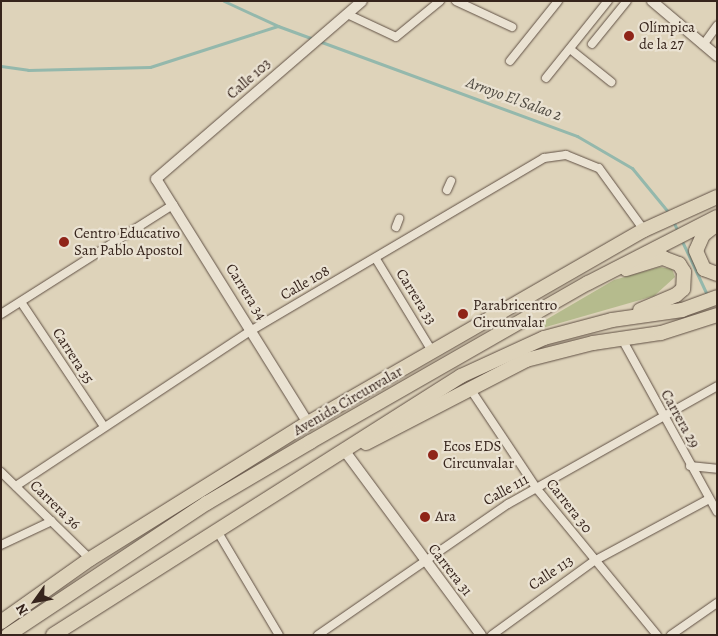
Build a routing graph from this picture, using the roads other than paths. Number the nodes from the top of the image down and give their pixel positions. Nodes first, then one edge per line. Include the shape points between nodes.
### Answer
1 (362, 1) edge
2 (440, 1) edge
3 (456, 1) edge
4 (558, 1) edge
5 (608, 1) edge
6 (627, 1) edge
7 (652, 1) edge
8 (346, 14) junction
9 (717, 26) edge
10 (512, 27) dead end
11 (592, 44) dead end
12 (703, 44) junction
13 (570, 49) junction
14 (717, 56) edge
15 (510, 62) dead end
16 (546, 78) dead end
17 (611, 82) dead end
18 (156, 179) joint
19 (451, 181) dead end
20 (447, 190) dead end
21 (717, 197) edge
22 (173, 205) junction
23 (717, 217) edge
24 (399, 219) dead end
25 (717, 224) edge
26 (396, 227) dead end
27 (644, 230) junction
28 (376, 259) junction
29 (717, 274) edge
30 (588, 283) junction
31 (711, 299) edge
32 (21, 302) junction
33 (1, 314) edge
34 (714, 316) edge
35 (612, 320) junction
36 (252, 330) junction
37 (622, 339) junction
38 (432, 351) junction
39 (717, 386) edge
40 (469, 387) junction
41 (663, 418) junction
42 (308, 424) junction
43 (102, 426) junction
44 (344, 450) junction
45 (690, 466) junction
46 (717, 469) edge
47 (1, 472) edge
48 (16, 486) junction
49 (537, 489) junction
50 (708, 499) junction
51 (717, 512) edge
52 (52, 521) junction
53 (216, 529) junction
54 (1, 545) edge
55 (90, 559) junction
56 (594, 561) junction
57 (424, 562) junction
58 (717, 603) edge
59 (1, 622) edge
60 (8, 635) edge
61 (53, 635) edge
62 (279, 635) edge
63 (318, 635) edge
64 (481, 635) edge
65 (492, 635) edge
66 (657, 635) edge
67 (672, 635) edge

1 - 8 street, Calle 103
2 - 8 street via 396,37
3 - 10 street
4 - 15 street
5 - 13 street
6 - 11 street
7 - 12 street
8 - 18 street, Calle 103
9 - 12 street
12 - 14 street
13 - 16 street
13 - 17 street
18 - 22 street, Carrera 34
19 - 20 street
21 - 27 highway
22 - 32 street
22 - 36 street, Carrera 34
23 - 30 highway, Avenida Circunvalar via 672,237
24 - 26 street
25 - 29 highway via 703,235 696,251 704,269
27 - 28 street, Calle 108 via 599,168 566,155 544,158
27 - 38 highway
28 - 36 street, Calle 108
28 - 38 street, Carrera 33
30 - 35 highway via 655,260 670,259 679,264 685,281 676,295
30 - 60 highway, Avenida Circunvalar via 207,503
31 - 35 highway
32 - 33 street
32 - 43 street, Carrera 35
34 - 37 highway via 661,333
35 - 44 highway via 510,352 397,414
36 - 42 street, Carrera 34
36 - 43 street, Calle 108
37 - 40 highway via 545,354
37 - 41 street, Carrera 29
38 - 42 highway
39 - 41 street, Calle 111
40 - 44 highway via 377,438
40 - 49 street, Carrera 30
41 - 45 street, Carrera 29
41 - 49 street, Calle 111
42 - 55 highway
43 - 48 street, Calle 108
44 - 53 highway
44 - 57 street, Carrera 31
45 - 46 street
45 - 50 street, Carrera 29
47 - 48 street, Carrera 36
48 - 52 street, Carrera 36
49 - 56 street, Carrera 30
49 - 57 street, Calle 111 via 468,528
50 - 51 street, Carrera 29
50 - 56 street, Calle 113
52 - 54 street
52 - 55 street, Carrera 36
53 - 61 highway
53 - 62 street
55 - 59 highway
56 - 65 street, Calle 113
56 - 66 street, Carrera 30
57 - 63 street, Calle 111
57 - 64 street, Carrera 31
58 - 67 street

